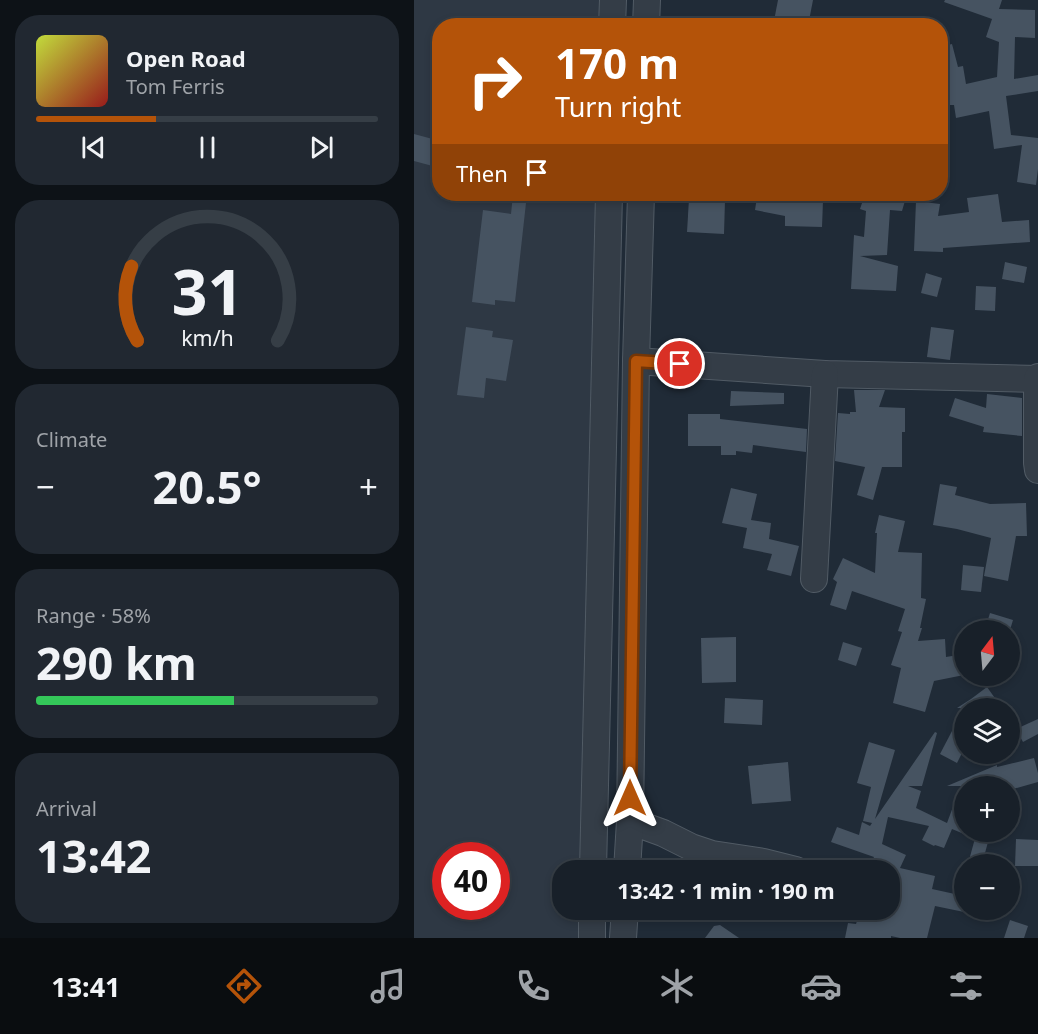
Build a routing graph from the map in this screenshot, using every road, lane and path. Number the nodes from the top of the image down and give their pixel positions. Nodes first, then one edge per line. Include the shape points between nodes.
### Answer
1 (613, 0) edge
2 (647, 0) edge
3 (612, 18) edge
4 (646, 18) edge
5 (609, 201) edge
6 (641, 201) edge
7 (636, 361) junction
8 (825, 374) junction
9 (1038, 379) edge
10 (1038, 470) edge
11 (814, 579) dead end
12 (630, 821) junction
13 (593, 860) edge
14 (628, 860) edge
15 (751, 860) edge
16 (592, 920) edge
17 (624, 920) edge
18 (592, 938) edge
19 (623, 938) edge

1 - 3 street
2 - 4 street
5 - 13 street
6 - 7 street
7 - 8 street
7 - 12 street
8 - 9 street
8 - 11 street
9 - 10 street
12 - 14 street
12 - 15 street via 712,854
16 - 18 street
17 - 19 street

